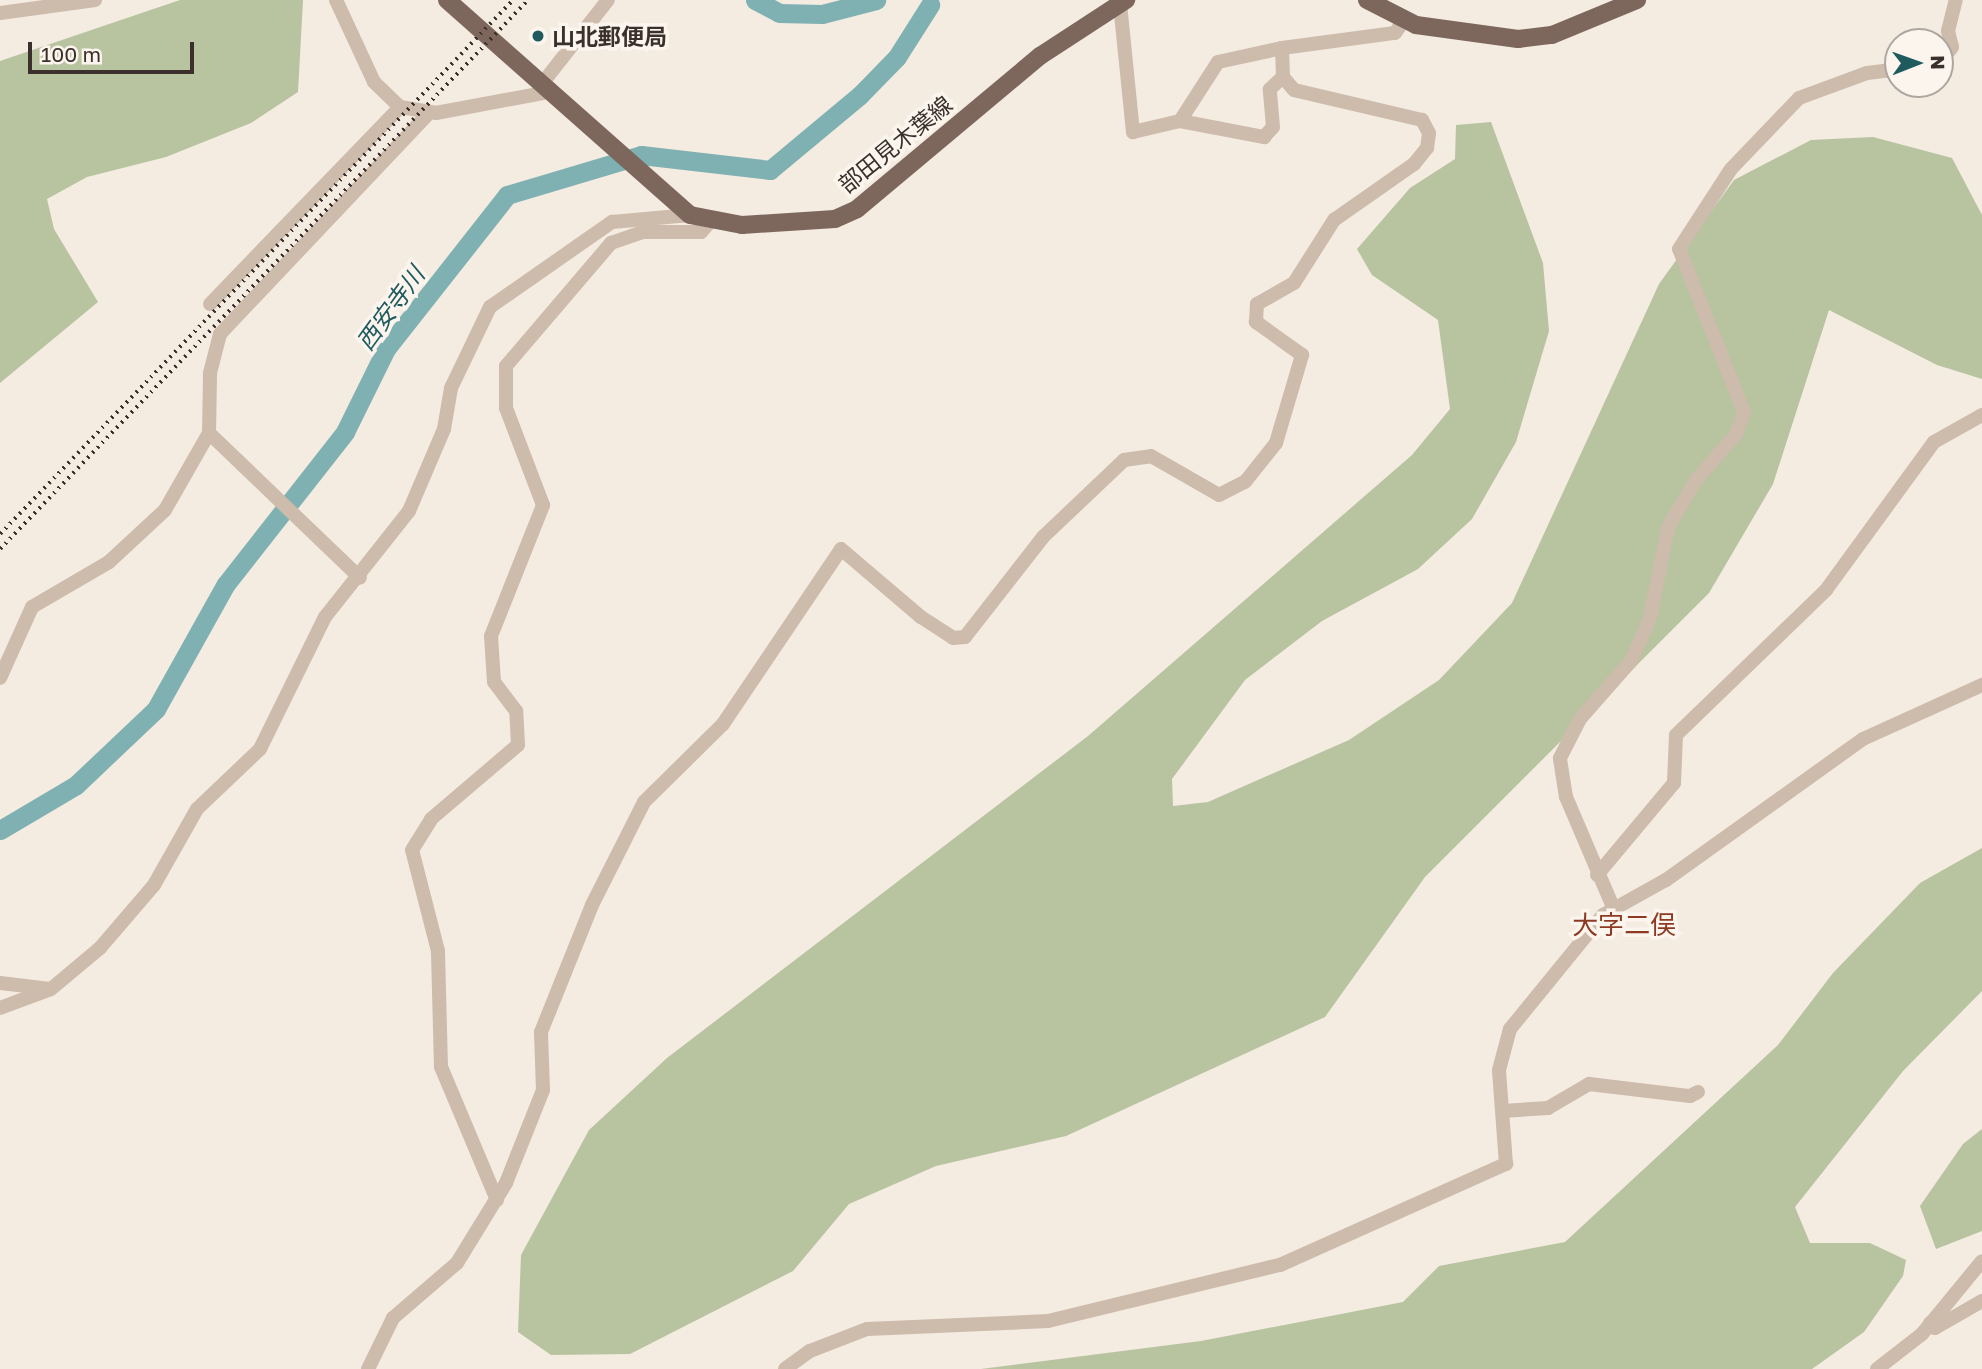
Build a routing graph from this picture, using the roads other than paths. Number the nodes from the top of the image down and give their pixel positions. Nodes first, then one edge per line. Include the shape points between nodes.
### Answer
1 (96, 0) edge
2 (337, 0) edge
3 (447, 0) edge
4 (608, 0) edge
5 (1367, 0) edge
6 (1637, 0) edge
7 (1956, 0) edge
8 (1123, 2) edge
9 (0, 13) edge
10 (1404, 22) junction
11 (1949, 28) edge
12 (1282, 48) junction
13 (1884, 71) edge
14 (1283, 76) junction
15 (545, 88) junction
16 (400, 107) junction
17 (429, 113) junction
18 (1180, 121) junction
19 (690, 215) junction
20 (711, 221) junction
21 (210, 304) dead end
22 (1982, 415) edge
23 (209, 433) junction
24 (360, 578) junction
25 (0, 678) edge
26 (1982, 685) edge
27 (1597, 875) junction
28 (1613, 907) junction
29 (0, 983) edge
30 (51, 989) junction
31 (0, 1008) edge
32 (1698, 1092) dead end
33 (1503, 1111) junction
34 (497, 1200) junction
35 (1982, 1261) edge
36 (1978, 1310) edge
37 (1930, 1324) junction
38 (368, 1369) edge
39 (785, 1369) edge
40 (1877, 1369) edge

1 - 9 street
2 - 16 street via 374,82
3 - 15 main road, 部田見木葉線
4 - 15 street
5 - 10 main road
6 - 10 main road via 1552,35 1518,39
7 - 11 street
8 - 18 street via 1132,132
8 - 20 main road, 部田見木葉線 via 1040,56 857,209 835,219
10 - 12 street via 1395,33
12 - 14 street
12 - 18 street via 1218,62
13 - 27 street via 1799,98 1731,170 1679,249 1744,412 1737,433 1696,480 1668,527 1650,618 1631,661 1580,719 1560,758 1566,797
14 - 18 street via 1270,89 1273,127 1264,137
14 - 34 street via 1309,98 1422,120 1429,133 1427,148 1414,164 1334,219 1294,283 1257,304 1256,322 1302,355 1276,443 1245,482 1219,495 1151,457 1124,460 1043,537 965,637 953,638 921,617 841,550 723,724 644,802 612,861 541,1032 542,1090
15 - 17 street
15 - 19 main road, 部田見木葉線
16 - 17 street
16 - 21 street
17 - 23 street via 220,334 210,373
19 - 20 main road, 部田見木葉線
19 - 24 street via 612,222 490,307 451,388 443,429 409,511
20 - 34 street via 701,232 643,232 611,243 506,366 506,408 544,505 491,636 491,673 516,711 518,745 432,819 412,850 438,951 441,1067
22 - 27 street via 1934,442 1826,590 1676,735 1674,783
23 - 24 street
23 - 25 street via 157,519 109,562 32,607
24 - 30 street via 324,617 260,749 197,809 141,901
26 - 28 street via 1863,739 1666,880
27 - 28 street
28 - 33 street via 1510,1029 1499,1070
29 - 30 street
30 - 31 street
32 - 33 street via 1690,1097 1589,1084 1548,1108
33 - 39 street via 1506,1164 1280,1265 1048,1321 867,1329 810,1351
34 - 38 street via 457,1264 393,1318
35 - 37 street
36 - 37 street via 1936,1328
37 - 40 street

